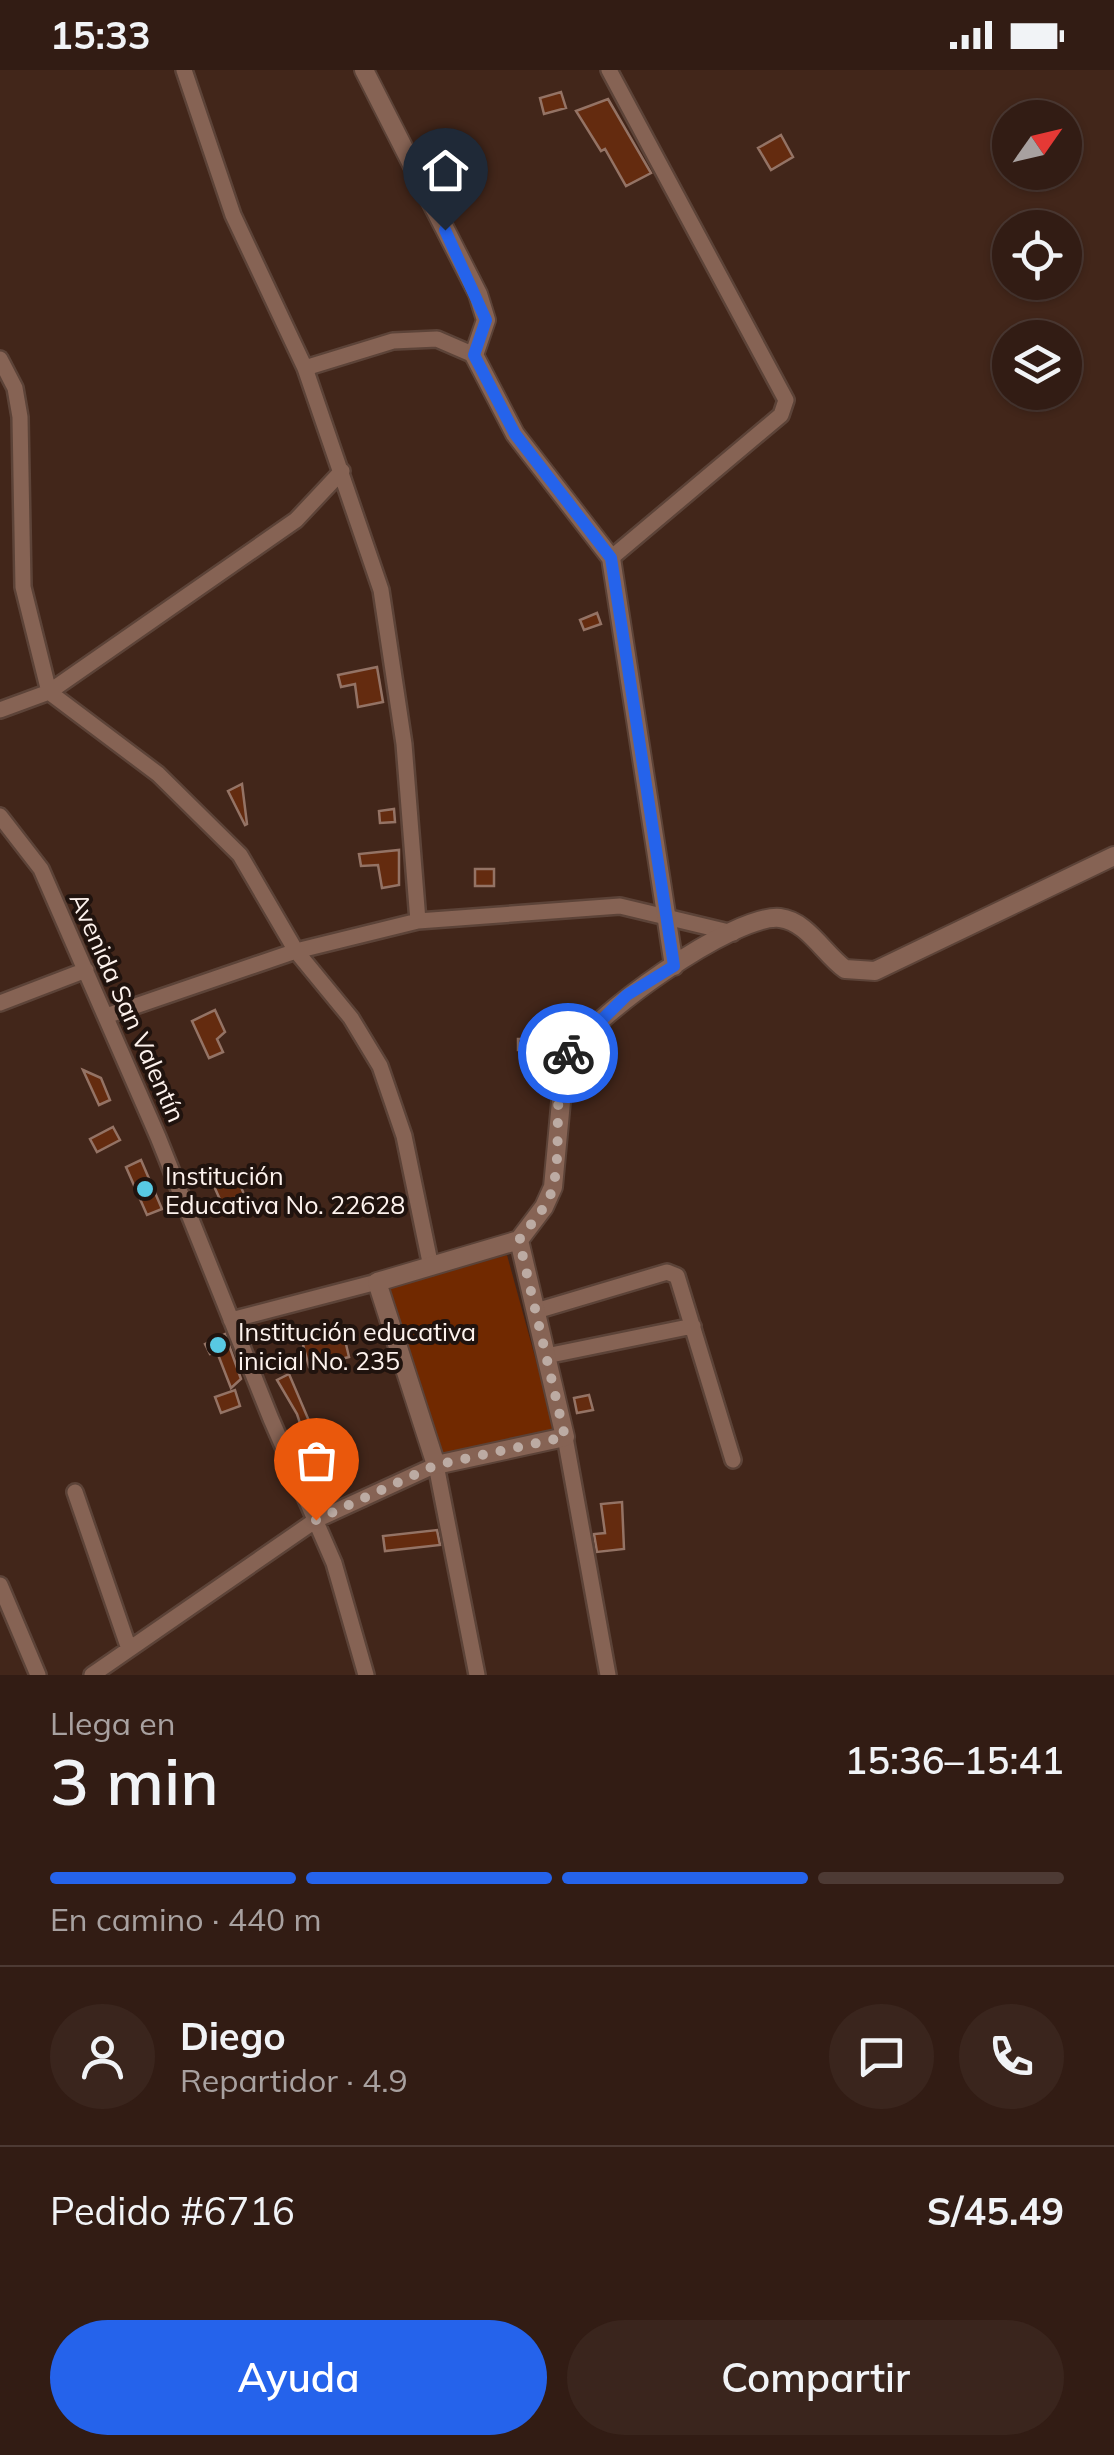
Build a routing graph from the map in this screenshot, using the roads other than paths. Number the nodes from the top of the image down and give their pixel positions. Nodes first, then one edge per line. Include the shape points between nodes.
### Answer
1 (184, 70) edge
2 (364, 70) edge
3 (609, 70) edge
4 (474, 355) junction
5 (0, 359) edge
6 (305, 368) junction
7 (342, 471) junction
8 (611, 558) junction
9 (49, 692) junction
10 (0, 710) edge
11 (0, 816) edge
12 (1114, 856) edge
13 (665, 913) junction
14 (418, 921) junction
15 (734, 932) junction
16 (296, 951) junction
17 (674, 966) junction
18 (86, 970) junction
19 (0, 1003) edge
20 (106, 1016) junction
21 (519, 1240) junction
22 (431, 1267) junction
23 (377, 1282) junction
24 (536, 1311) junction
25 (232, 1320) junction
26 (694, 1326) junction
27 (546, 1356) junction
28 (565, 1437) junction
29 (733, 1460) dead end
30 (436, 1465) junction
31 (75, 1492) dead end
32 (316, 1520) junction
33 (0, 1586) edge
34 (128, 1646) junction
35 (38, 1675) edge
36 (92, 1675) edge
37 (366, 1675) edge
38 (477, 1675) edge
39 (608, 1675) edge

1 - 6 street via 233,215
2 - 4 street via 478,294 486,320
3 - 8 street via 786,400 781,415
4 - 6 street via 437,339 393,341
4 - 8 street via 515,434
5 - 9 street via 20,417 22,587
6 - 7 street
7 - 9 street via 296,520
7 - 14 street via 380,590 404,744
8 - 13 street
9 - 10 street
9 - 16 street via 158,774 240,854
11 - 18 street, Avenida San Valentín via 40,868
12 - 15 street via 865,974 845,970 798,924 782,918 764,918
13 - 14 street via 601,907
13 - 15 street
13 - 17 street
14 - 16 street
15 - 17 street
16 - 20 street
16 - 22 street via 380,1066 404,1136
17 - 21 street via 627,995 565,1059 553,1187
18 - 19 street
18 - 20 street, Avenida San Valentín
20 - 25 street, Avenida San Valentín
21 - 22 street
21 - 24 street
22 - 23 street
23 - 25 street
23 - 30 street
24 - 26 street via 666,1272 682,1284
24 - 27 street
25 - 32 street, Avenida San Valentín
26 - 27 street
26 - 29 street
27 - 28 street
28 - 30 street
28 - 39 street
30 - 32 street
30 - 38 street
31 - 34 street
32 - 34 street
32 - 37 street, Avenida San Valentín
33 - 35 street
34 - 36 street

